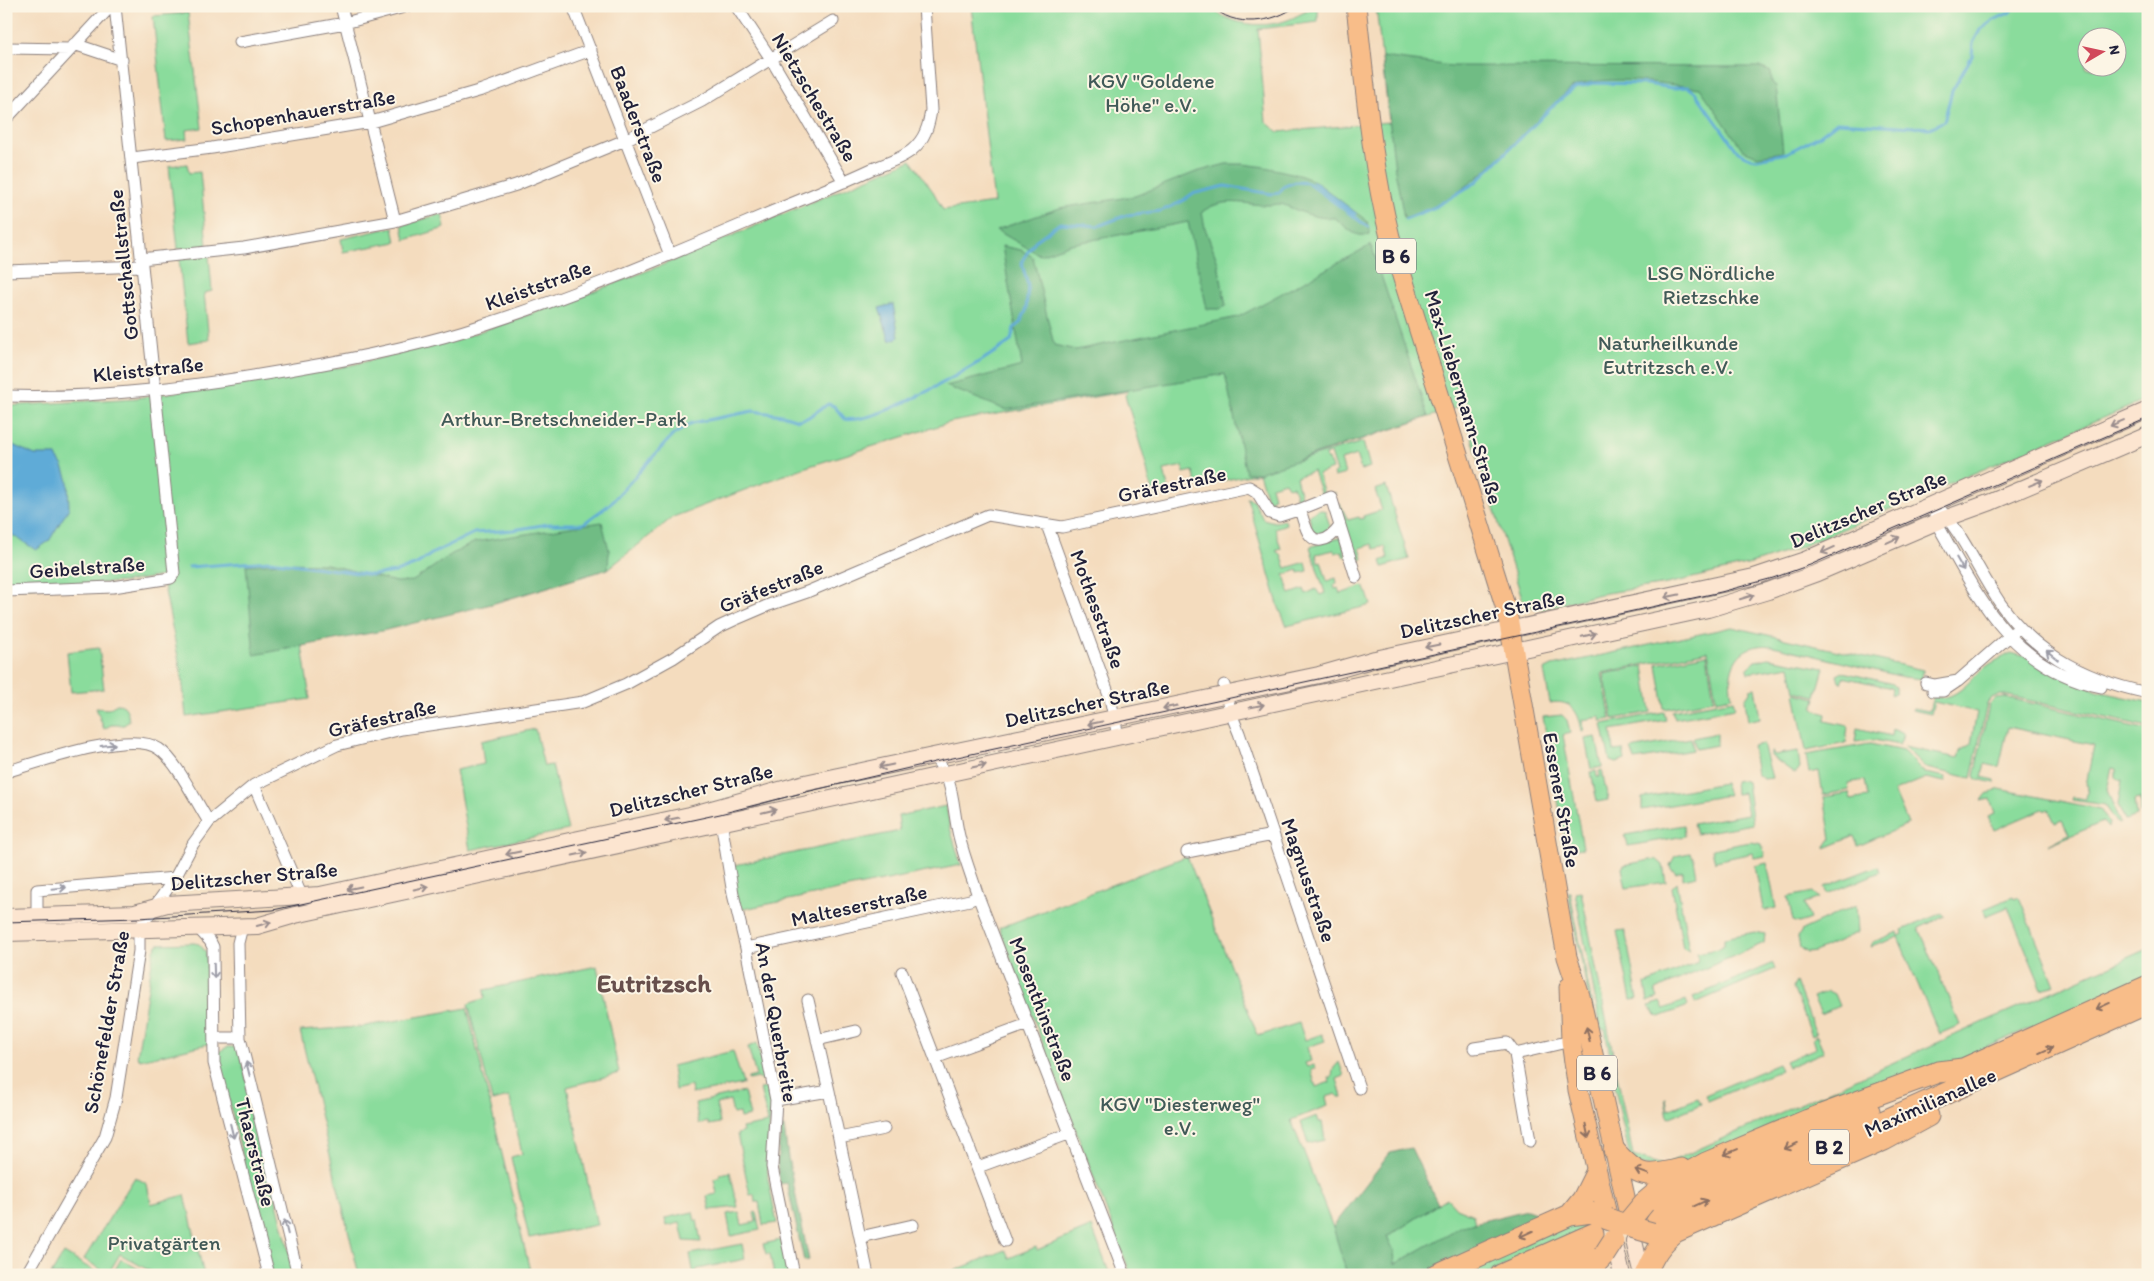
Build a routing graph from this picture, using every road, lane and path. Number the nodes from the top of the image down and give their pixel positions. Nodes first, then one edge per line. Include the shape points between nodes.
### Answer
1 (111, 6) edge
2 (115, 6) edge
3 (341, 6) edge
4 (408, 6) edge
5 (573, 6) edge
6 (736, 6) edge
7 (924, 6) edge
8 (1356, 6) edge
9 (833, 21) dead end
10 (345, 23) junction
11 (240, 42) dead end
12 (72, 46) junction
13 (6, 48) edge
14 (591, 50) junction
15 (771, 59) junction
16 (122, 60) junction
17 (6, 119) edge
18 (371, 122) junction
19 (625, 140) junction
20 (132, 158) junction
21 (844, 182) junction
22 (395, 221) junction
23 (670, 255) junction
24 (141, 263) junction
25 (6, 271) edge
26 (155, 389) junction
27 (6, 396) edge
28 (2148, 410) edge
29 (2148, 435) edge
30 (1935, 504) junction
31 (1301, 509) junction
32 (1943, 520) junction
33 (1047, 525) junction
34 (1340, 526) junction
35 (1356, 577) dead end
36 (171, 578) joint
37 (6, 591) edge
38 (2019, 628) junction
39 (1510, 629) junction
40 (2009, 637) junction
41 (1513, 652) junction
42 (1929, 687) dead end
43 (2128, 689) junction
44 (1225, 690) junction
45 (2148, 693) edge
46 (1230, 711) junction
47 (1115, 719) junction
48 (1118, 736) junction
49 (933, 756) junction
50 (6, 772) edge
51 (946, 773) junction
52 (254, 785) junction
53 (719, 806) junction
54 (209, 822) junction
55 (721, 823) junction
56 (1273, 835) junction
57 (1187, 852) dead end
58 (175, 878) junction
59 (978, 896) junction
60 (302, 897) junction
61 (153, 907) junction
62 (37, 916) junction
63 (6, 917) edge
64 (242, 927) junction
65 (198, 928) junction
66 (139, 929) junction
67 (6, 932) edge
68 (746, 948) junction
69 (1567, 957) junction
70 (902, 972) dead end
71 (2148, 986) edge
72 (808, 1000) dead end
73 (2148, 1003) edge
74 (1028, 1024) junction
75 (856, 1030) dead end
76 (215, 1038) junction
77 (240, 1038) junction
78 (817, 1040) junction
79 (1571, 1040) junction
80 (1474, 1048) dead end
81 (1515, 1054) junction
82 (935, 1058) junction
83 (1963, 1069) junction
84 (1359, 1088) dead end
85 (829, 1091) junction
86 (776, 1100) junction
87 (884, 1129) dead end
88 (1071, 1133) junction
89 (839, 1138) junction
90 (1530, 1141) dead end
91 (1614, 1150) junction
92 (1706, 1163) junction
93 (978, 1167) junction
94 (1596, 1173) junction
95 (1570, 1214) junction
96 (913, 1225) dead end
97 (1629, 1229) junction
98 (860, 1237) junction
99 (1005, 1240) dead end
100 (34, 1262) junction
101 (26, 1275) edge
102 (38, 1275) edge
103 (269, 1275) edge
104 (298, 1275) edge
105 (794, 1275) edge
106 (868, 1275) edge
107 (1125, 1275) edge
108 (1436, 1275) edge
109 (1501, 1275) edge
110 (1541, 1275) edge
111 (1585, 1275) edge
112 (1622, 1275) edge
113 (1644, 1275) edge

1 - 12 street
2 - 16 street, Gottschallstraße
3 - 10 street
4 - 10 street
5 - 14 street, Baaderstraße
6 - 15 street, Nietzschestraße
7 - 21 street, Kleiststraße via 931,110 929,125 912,150
8 - 39 main road, Max-Liebermann-Straße / B 6 via 1380,200
9 - 15 street
10 - 11 street
10 - 18 street
12 - 13 street
12 - 16 street
12 - 17 street
14 - 18 street, Schopenhauerstraße via 482,90
14 - 19 street, Baaderstraße
15 - 19 street via 702,101
15 - 21 street, Nietzschestraße
16 - 20 street, Gottschallstraße
18 - 20 street, Schopenhauerstraße
18 - 22 street
19 - 22 street via 516,185
19 - 23 street, Baaderstraße
20 - 24 street, Gottschallstraße
21 - 23 street, Kleiststraße
22 - 24 street
23 - 26 street, Kleiststraße via 537,307 425,342 308,367
24 - 25 street
24 - 26 street, Gottschallstraße
26 - 27 street, Kleiststraße
26 - 36 street, Gottschallstraße via 174,566
28 -> 30 main road, Delitzscher Straße
32 -> 29 main road, Delitzscher Straße
30 - 32 street
30 -> 39 main road, Delitzscher Straße via 1805,560 1754,577
31 - 33 street, Gräfestraße via 1278,516 1270,514 1257,492 1249,487 1062,527
31 - 34 street, Gräfestraße via 1331,497
31 - 34 street via 1308,535 1314,540 1332,536
32 - 38 street
32 -> 40 street via 1988,612
41 -> 32 main road, Delitzscher Straße via 1708,609 1768,591
33 - 47 street, Mothesstraße
33 - 52 street, Gräfestraße via 988,515 734,620 626,684 583,702 402,729 337,745
34 - 35 street, Gräfestraße
36 - 37 street, Geibelstraße via 113,586
38 - 40 street
43 -> 38 street via 2100,681 2058,660
39 - 41 main road, Max-Liebermann-Straße / B 6
39 -> 44 main road, Delitzscher Straße via 1375,658 1319,675
40 - 42 street via 1958,682 1943,691
40 - 43 street via 2045,665 2086,684
46 -> 41 main road, Delitzscher Straße
41 - 69 main road, Essener Straße / B 6
43 - 45 street
44 - 46 street, Magnusstraße
44 -> 47 main road, Delitzscher Straße
46 - 48 main road, Delitzscher Straße
46 - 56 street, Magnusstraße
47 - 48 street, Mothesstraße
47 -> 49 main road, Delitzscher Straße
51 -> 48 main road, Delitzscher Straße
49 - 51 street, Mosenthinstraße
49 -> 53 main road, Delitzscher Straße via 776,789
50 -> 54 street via 91,747 134,742 158,748 173,763
55 -> 51 main road, Delitzscher Straße
51 - 59 street, Mosenthinstraße via 957,814 958,835
52 - 54 street, Gräfestraße via 228,810
52 - 60 street
53 - 55 street, An der Querbreite
53 -> 60 main road, Delitzscher Straße
54 - 58 street, Schönefelder Straße
64 -> 55 main road, Delitzscher Straße
55 - 68 street, An der Querbreite
56 - 57 street
56 - 84 street, Magnusstraße
58 - 61 street, Schönefelder Straße
62 -> 58 street via 37,890
59 - 68 street, Malteserstraße
59 - 74 street, Mosenthinstraße
60 - 61 main road, Delitzscher Straße
61 - 62 main road, Delitzscher Straße via 135,913
61 - 66 street, Schönefelder Straße
62 - 63 main road, Delitzscher Straße
64 - 65 main road, Delitzscher Straße
64 - 77 street, Thaerstraße via 238,943
65 - 66 main road, Delitzscher Straße
65 -> 76 street, Thaerstraße via 213,947
66 - 67 main road, Delitzscher Straße
66 - 100 street, Schönefelder Straße via 139,951 116,1098 105,1137
68 - 86 street, An der Querbreite
69 - 79 main road, Essener Straße / B 6
91 -> 69 main road, Essener Straße / B 6 via 1580,996
70 - 82 street
71 -> 83 highway, B 2
72 - 78 street
97 -> 73 highway, Maximilianallee / B 2 via 2002,1070
74 - 82 street
74 - 88 street, Mosenthinstraße
75 - 78 street
76 - 77 street
76 -> 103 street, Thaerstraße via 214,1063
104 -> 77 street, Thaerstraße
78 - 85 street
79 - 81 street
79 -> 94 main road, Essener Straße / B 6
80 - 81 street via 1507,1043
81 - 90 street
82 - 93 street
83 -> 92 highway via 1938,1072 1808,1120
83 -> 97 highway, Maximilianallee / B 2
85 - 86 street
85 - 89 street
86 - 105 street, An der Querbreite via 772,1167
87 - 89 street
88 - 93 street
88 - 107 street, Mosenthinstraße
89 - 98 street
92 -> 91 highway via 1654,1176 1630,1167
91 - 97 main road, Essener Straße / B 6
92 - 97 highway via 1663,1187
93 - 99 street
94 - 95 highway via 1583,1199
94 - 97 main road, Essener Straße / B 6
95 - 97 highway via 1592,1212
95 -> 108 highway
96 - 98 street
97 - 109 highway, Maximilianallee / B 2
97 - 110 highway, Maximilianallee / B 2
97 - 111 highway
97 - 112 main road, Essener Straße
97 - 113 main road, Essener Straße
97 - 113 highway via 1662,1243
98 - 106 street
100 - 101 street, Schönefelder Straße
100 - 102 street

